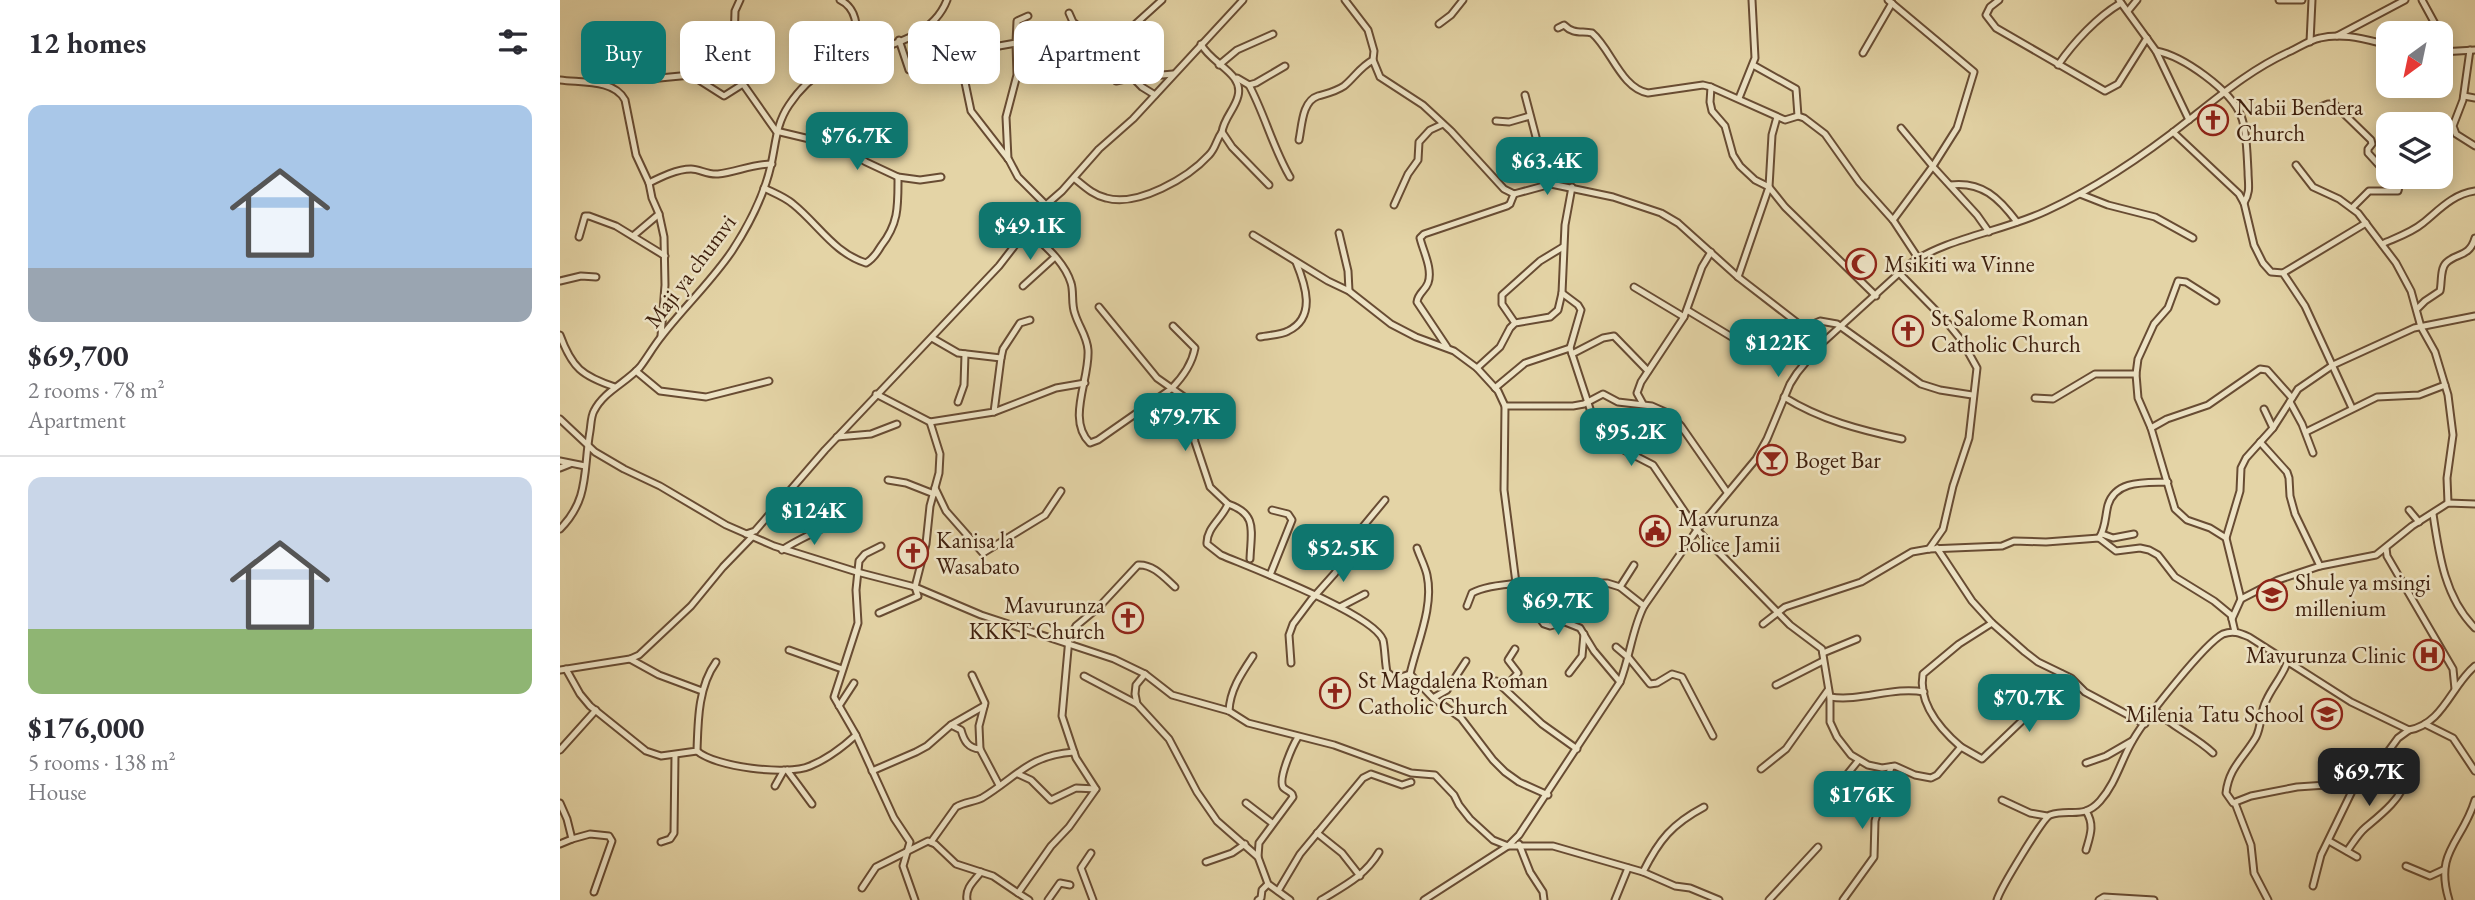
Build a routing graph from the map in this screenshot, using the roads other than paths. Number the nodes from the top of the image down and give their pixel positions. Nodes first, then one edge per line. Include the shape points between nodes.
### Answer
1 (740, 0) edge
2 (839, 0) edge
3 (947, 0) edge
4 (1162, 0) edge
5 (1243, 0) edge
6 (1345, 0) edge
7 (1463, 0) edge
8 (1752, 0) edge
9 (1999, 0) edge
10 (2137, 0) edge
11 (2279, 0) edge
12 (2308, 0) edge
13 (2405, 0) edge
14 (2422, 0) edge
15 (1890, 2) edge
16 (2120, 2) edge
17 (2128, 11) junction
18 (1069, 13) dead end
19 (1028, 16) dead end
20 (735, 21) edge
21 (855, 21) edge
22 (1017, 21) edge
23 (1072, 21) edge
24 (1139, 21) edge
25 (2433, 21) edge
26 (1439, 24) dead end
27 (1558, 28) dead end
28 (1273, 34) dead end
29 (2337, 36) junction
30 (2147, 37) junction
31 (899, 40) junction
32 (894, 42) edge
33 (2311, 42) junction
34 (2376, 42) edge
35 (1201, 48) junction
36 (2472, 50) edge
37 (2156, 51) junction
38 (2454, 51) edge
39 (1863, 53) dead end
40 (1373, 60) junction
41 (1219, 65) junction
42 (1753, 65) junction
43 (2058, 65) junction
44 (1285, 66) dead end
45 (908, 67) edge
46 (1173, 74) junction
47 (1164, 75) edge
48 (1237, 78) junction
49 (560, 80) edge
50 (705, 84) edge
51 (743, 84) joint
52 (807, 84) edge
53 (966, 84) edge
54 (1015, 84) edge
55 (1139, 84) edge
56 (1248, 85) junction
57 (1711, 87) junction
58 (2223, 92) junction
59 (1155, 95) junction
60 (1525, 96) dead end
61 (2464, 96) junction
62 (1739, 97) junction
63 (2475, 98) edge
64 (2314, 110) dead end
65 (1530, 116) junction
66 (1798, 116) junction
67 (1777, 117) junction
68 (2189, 120) junction
69 (1496, 121) dead end
70 (1443, 124) junction
71 (1901, 128) dead end
72 (880, 129) dead end
73 (776, 131) junction
74 (1222, 132) junction
75 (2173, 132) junction
76 (1299, 140) dead end
77 (839, 146) junction
78 (2475, 146) edge
79 (1009, 160) junction
80 (2376, 162) edge
81 (772, 164) junction
82 (2296, 165) dead end
83 (1933, 166) junction
84 (898, 177) junction
85 (941, 177) dead end
86 (1290, 177) dead end
87 (1074, 178) junction
88 (649, 183) junction
89 (1548, 183) junction
90 (1269, 185) dead end
91 (1950, 185) junction
92 (1572, 187) junction
93 (1769, 187) junction
94 (764, 188) junction
95 (2399, 189) edge
96 (2475, 191) edge
97 (1514, 194) junction
98 (2080, 194) junction
99 (2245, 203) junction
100 (1046, 205) junction
101 (1394, 205) dead end
102 (2353, 208) junction
103 (659, 214) junction
104 (1893, 220) junction
105 (2017, 222) junction
106 (2366, 223) junction
107 (1026, 228) junction
108 (1989, 232) junction
109 (1339, 233) dead end
110 (1253, 235) dead end
111 (633, 236) junction
112 (579, 237) dead end
113 (2193, 238) dead end
114 (2475, 238) edge
115 (2382, 244) junction
116 (1563, 247) junction
117 (1711, 252) junction
118 (665, 256) junction
119 (1055, 257) junction
120 (1918, 258) junction
121 (1294, 259) junction
122 (1899, 273) junction
123 (2283, 273) junction
124 (596, 277) dead end
125 (1738, 277) junction
126 (560, 281) edge
127 (1023, 286) dead end
128 (1634, 286) dead end
129 (1349, 291) junction
130 (1562, 293) junction
131 (1875, 296) junction
132 (2216, 301) dead end
133 (1099, 307) dead end
134 (2417, 309) junction
135 (1687, 310) junction
136 (2475, 316) edge
137 (1684, 317) junction
138 (1030, 320) dead end
139 (1515, 323) junction
140 (1173, 326) dead end
141 (1842, 326) junction
142 (2421, 327) junction
143 (1804, 328) junction
144 (560, 335) edge
145 (662, 336) junction
146 (1261, 337) dead end
147 (932, 338) junction
148 (1735, 339) dead end
149 (1819, 345) junction
150 (1447, 347) junction
151 (1571, 351) junction
152 (965, 354) junction
153 (1001, 358) junction
154 (2333, 365) junction
155 (1477, 368) junction
156 (1648, 370) junction
157 (636, 371) junction
158 (2136, 374) junction
159 (769, 381) dead end
160 (1085, 383) junction
161 (2445, 385) junction
162 (615, 387) junction
163 (1495, 388) junction
164 (1171, 389) junction
165 (876, 394) junction
166 (1972, 395) junction
167 (1784, 397) junction
168 (2035, 398) dead end
169 (2291, 400) junction
170 (1588, 401) junction
171 (958, 402) dead end
172 (1643, 404) junction
173 (1505, 406) junction
174 (2352, 408) junction
175 (2264, 409) dead end
176 (993, 412) junction
177 (560, 419) edge
178 (930, 422) junction
179 (897, 424) dead end
180 (2151, 428) junction
181 (2273, 429) junction
182 (2306, 432) junction
183 (837, 437) junction
184 (1902, 439) dead end
185 (587, 442) junction
186 (2260, 442) junction
187 (2313, 453) dead end
188 (560, 461) edge
189 (570, 464) junction
190 (585, 466) junction
191 (560, 468) edge
192 (888, 480) dead end
193 (2168, 482) junction
194 (934, 491) junction
195 (1061, 491) dead end
196 (1727, 492) junction
197 (1385, 500) dead end
198 (2448, 503) junction
199 (1228, 504) junction
200 (2475, 504) edge
201 (930, 506) junction
202 (1272, 510) dead end
203 (2409, 510) dead end
204 (946, 511) junction
205 (2433, 514) junction
206 (2419, 522) junction
207 (832, 523) dead end
208 (560, 529) edge
209 (1697, 530) junction
210 (2134, 534) dead end
211 (749, 536) junction
212 (2100, 536) junction
213 (2226, 538) junction
214 (881, 545) dead end
215 (1417, 548) dead end
216 (1929, 548) junction
217 (1937, 548) junction
218 (2386, 548) junction
219 (782, 550) junction
220 (1250, 559) dead end
221 (1634, 565) dead end
222 (2320, 566) junction
223 (857, 572) junction
224 (1270, 575) junction
225 (1516, 583) junction
226 (1528, 583) junction
227 (915, 587) junction
228 (1175, 587) dead end
229 (1620, 587) junction
230 (1365, 594) dead end
231 (1314, 596) junction
232 (2241, 599) junction
233 (1467, 606) dead end
234 (1644, 606) junction
235 (1340, 607) junction
236 (879, 613) dead end
237 (1778, 613) junction
238 (2232, 619) junction
239 (1992, 623) junction
240 (1763, 624) dead end
241 (2475, 628) edge
242 (2235, 632) junction
243 (1584, 634) junction
244 (1857, 639) dead end
245 (1069, 642) junction
246 (1616, 647) dead end
247 (1515, 649) dead end
248 (789, 650) dead end
249 (1584, 650) junction
250 (1594, 651) junction
251 (1823, 653) junction
252 (1253, 656) dead end
253 (1629, 658) junction
254 (630, 659) junction
255 (1466, 661) dead end
256 (1823, 661) junction
257 (716, 662) dead end
258 (1291, 663) dead end
259 (2287, 663) junction
260 (2475, 666) edge
261 (842, 669) junction
262 (563, 670) edge
263 (1569, 673) dead end
264 (1145, 674) junction
265 (1410, 674) junction
266 (2062, 674) junction
267 (972, 675) dead end
268 (1084, 676) dead end
269 (1496, 681) dead end
270 (1620, 682) junction
271 (854, 683) dead end
272 (1776, 685) dead end
273 (1504, 688) junction
274 (2455, 689) junction
275 (1828, 690) junction
276 (702, 691) junction
277 (1924, 692) junction
278 (1830, 697) junction
279 (1433, 698) junction
280 (1137, 704) junction
281 (839, 706) junction
282 (984, 706) junction
283 (596, 710) junction
284 (2155, 710) junction
285 (1228, 711) junction
286 (2145, 724) junction
287 (2424, 724) junction
288 (951, 725) junction
289 (2409, 730) junction
290 (856, 735) junction
291 (1713, 736) dead end
292 (1298, 737) junction
293 (2132, 741) junction
294 (1961, 747) junction
295 (980, 749) junction
296 (1577, 749) junction
297 (560, 750) edge
298 (696, 751) junction
299 (1074, 752) junction
300 (2213, 753) dead end
301 (676, 755) junction
302 (1380, 761) junction
303 (1858, 761) junction
304 (2086, 763) dead end
305 (2379, 764) junction
306 (1891, 767) junction
307 (1761, 769) dead end
308 (785, 770) junction
309 (872, 771) junction
310 (2475, 771) edge
311 (1018, 774) junction
312 (1381, 778) junction
313 (1411, 782) dead end
314 (2357, 783) junction
315 (999, 785) junction
316 (775, 786) dead end
317 (1097, 789) junction
318 (1548, 795) junction
319 (2002, 800) dead end
320 (2475, 800) edge
321 (560, 803) edge
322 (1246, 803) dead end
323 (2235, 803) junction
324 (812, 804) dead end
325 (1838, 804) dead end
326 (1704, 807) dead end
327 (2086, 811) junction
328 (2473, 812) edge
329 (2047, 816) junction
330 (1272, 822) junction
331 (1317, 833) junction
332 (572, 839) junction
333 (2329, 841) junction
334 (661, 842) dead end
335 (931, 842) junction
336 (560, 844) edge
337 (1245, 844) junction
338 (1519, 844) junction
339 (1508, 846) junction
340 (1818, 846) dead end
341 (910, 849) junction
342 (2086, 850) dead end
343 (2347, 851) junction
344 (1379, 852) dead end
345 (1091, 853) dead end
346 (2357, 856) dead end
347 (1258, 857) junction
348 (1206, 862) dead end
349 (2406, 866) dead end
350 (1628, 868) junction
351 (2443, 870) junction
352 (981, 872) junction
353 (1643, 873) junction
354 (1360, 876) junction
355 (1268, 884) junction
356 (1070, 885) dead end
357 (2313, 886) dead end
358 (862, 888) dead end
359 (1278, 891) junction
360 (594, 892) dead end
361 (1018, 893) junction
362 (915, 900) edge
363 (967, 900) edge
364 (1029, 900) edge
365 (1048, 900) edge
366 (1093, 900) edge
367 (1258, 900) edge
368 (1290, 900) edge
369 (1321, 900) edge
370 (1424, 900) edge
371 (1544, 900) edge
372 (1615, 900) edge
373 (1718, 900) edge
374 (1769, 900) edge
375 (1843, 900) edge
376 (1997, 900) edge
377 (2099, 900) edge
378 (2154, 900) edge
379 (2268, 900) edge
380 (2449, 900) edge

1 - 20 street
2 - 21 street via 852,8
3 - 31 street, Maji ya chumvi via 932,23
4 - 24 street
5 - 35 street
6 - 40 street via 1368,30
7 - 26 street
8 - 42 street
9 - 43 street via 1986,15 1989,22
10 - 17 street
11 - 12 street
12 - 33 street
13 - 29 street
14 - 25 street
15 - 39 street
15 - 83 street via 1974,72 1957,128
16 - 17 street
16 - 43 street
17 - 30 street
18 - 23 street
19 - 22 street
27 - 57 street via 1564,25 1576,33 1592,33 1640,91
28 - 41 street via 1237,50
29 - 33 street
29 - 34 street
30 - 37 street
30 - 43 street via 2110,90 2098,89
31 - 32 street, Maji ya chumvi
31 - 45 street
33 - 58 street via 2253,70
35 - 41 street
35 - 46 street
36 - 38 street
36 - 61 street
37 - 58 street via 2177,58
37 - 68 street
40 - 70 street via 1380,78 1419,102
40 - 76 street via 1336,91 1311,99
41 - 48 street
42 - 62 street
42 - 66 street via 1796,89
44 - 56 street
46 - 47 street
46 - 59 street
48 - 56 street
48 - 74 street via 1238,96
49 - 88 street via 594,83 621,93 636,155
50 - 51 street via 724,96
51 - 73 street
52 - 73 street, Maji ya chumvi
53 - 79 street via 971,111
54 - 79 street via 1006,117
55 - 59 street
56 - 86 street
57 - 62 street
57 - 93 street via 1712,111 1725,127 1734,158
58 - 68 street
58 - 99 street via 2243,123 2249,187
59 - 87 street
60 - 65 street
61 - 63 street
61 - 78 street via 2454,130
62 - 67 street
64 - 80 street via 2336,105 2371,140 2368,153
65 - 69 street
65 - 89 street
66 - 67 street
66 - 104 street via 1825,134
67 - 93 street
68 - 75 street
70 - 97 street
70 - 101 street via 1419,142 1418,160
71 - 83 street
72 - 77 street via 857,126
73 - 77 street
73 - 81 street, Maji ya chumvi
74 - 87 street via 1216,148 1202,162 1148,194 1109,199
74 - 90 street
75 - 98 street
75 - 99 street
77 - 84 street
79 - 100 street via 1026,188
81 - 88 street via 717,174 682,170
81 - 94 street, Maji ya chumvi
82 - 102 street via 2313,187
83 - 91 street
83 - 104 street
84 - 85 street
84 - 94 street via 894,229 866,263 846,254 794,204
87 - 100 street
88 - 103 street
89 - 92 street
89 - 97 street
91 - 105 street via 1980,188
91 - 108 street
92 - 116 street
92 - 117 street via 1661,213
93 - 125 street
93 - 131 street
94 - 145 street, Maji ya chumvi via 732,252
95 - 102 street via 2369,191
96 - 115 street via 2456,197 2422,224
97 - 150 street via 1507,206 1420,238 1429,274 1417,302
98 - 105 street
98 - 113 street via 2155,217
99 - 123 street via 2259,257 2271,272
100 - 107 street
102 - 106 street
103 - 111 street
103 - 118 street
104 - 120 street
105 - 108 street
106 - 115 street
106 - 123 street
107 - 119 street
107 - 147 street via 999,266
108 - 120 street
109 - 129 street
110 - 121 street
111 - 112 street via 585,216
111 - 118 street
114 - 134 street via 2468,252 2443,266 2440,291
115 - 134 street via 2403,275
116 - 130 street
116 - 139 street via 1502,296
117 - 125 street
117 - 135 street
118 - 145 street
119 - 127 street
119 - 160 street via 1071,282 1075,315 1087,343
120 - 122 street
121 - 129 street
121 - 146 street via 1307,294 1301,321 1287,332
122 - 131 street
122 - 166 street via 1945,320 1971,356 1977,373
123 - 154 street via 2299,294
124 - 126 street
125 - 143 street
128 - 137 street
129 - 150 street via 1391,324
130 - 139 street via 1554,315
130 - 151 street via 1581,310
131 - 141 street
132 - 158 street via 2178,281 2168,307 2144,343
133 - 164 street
134 - 142 street
135 - 137 street
135 - 148 street
136 - 142 street
137 - 156 street
138 - 153 street via 1020,323
139 - 155 street via 1500,347
140 - 164 street via 1195,350
141 - 143 street via 1820,321
141 - 149 street
141 - 166 street via 1921,384
142 - 154 street
142 - 161 street
143 - 149 street
144 - 162 street via 577,369
145 - 157 street, Maji ya chumvi
147 - 152 street
147 - 165 street
149 - 167 street
150 - 155 street
151 - 156 street via 1614,336
151 - 163 street via 1525,363
151 - 170 street
152 - 153 street
152 - 171 street
153 - 176 street
154 - 169 street via 2298,389
154 - 174 street
155 - 163 street
156 - 172 street via 1637,393
157 - 159 street via 660,391 706,397
157 - 162 street, Maji ya chumvi
158 - 168 street via 2095,374 2053,399
158 - 180 street via 2140,406
160 - 164 street via 1078,421 1090,443
160 - 176 street via 1056,388
161 - 174 street via 2419,395 2377,397
161 - 198 street via 2453,435
162 - 185 street, Maji ya chumvi via 593,411
163 - 173 street
164 - 199 street via 1189,403 1210,486
165 - 178 street
165 - 183 street
166 - 216 street via 1969,438 1943,529
167 - 184 street via 1846,426
167 - 196 street via 1768,439
169 - 180 street via 2267,370 2260,369 2208,405
169 - 181 street
169 - 182 street
170 - 172 street via 1603,394 1618,402
170 - 173 street via 1573,406
170 - 209 street via 1601,433 1653,465
172 - 196 street via 1675,419
173 - 225 street via 1504,490
174 - 182 street
175 - 181 street
176 - 178 street
177 - 185 street
178 - 194 street via 940,454
179 - 183 street via 871,434
180 - 193 street
181 - 186 street
182 - 187 street
183 - 211 street
185 - 190 street, Maji ya chumvi
185 - 211 street via 624,470
186 - 213 street via 2241,468 2240,491
186 - 222 street via 2290,478 2295,514
188 - 189 street
189 - 190 street
189 - 191 street
190 - 208 street, Maji ya chumvi via 582,496
192 - 194 street
193 - 212 street via 2123,487 2109,503
193 - 213 street via 2180,514
194 - 201 street
194 - 204 street
195 - 204 street via 1045,515 985,552
196 - 209 street
197 - 231 street
198 - 200 street
198 - 205 street
199 - 220 street via 1248,515
199 - 224 street via 1207,536 1207,544 1221,555
201 - 204 street
201 - 227 street
202 - 224 street via 1288,514 1292,520
203 - 206 street
205 - 206 street
205 - 241 street via 2448,587
206 - 218 street
207 - 219 street
209 - 234 street
209 - 237 street
210 - 212 street
211 - 219 street
211 - 254 street via 691,606
212 - 217 street
212 - 238 street via 2116,551 2140,548 2158,555 2175,576 2214,601
213 - 232 street
214 - 223 street via 862,556
215 - 265 street via 1427,574 1426,617
216 - 217 street
216 - 237 street via 1901,557 1861,582 1792,604
217 - 239 street
218 - 222 street via 2376,555
218 - 274 street via 2453,668
219 - 223 street
221 - 229 street
222 - 232 street
223 - 227 street
223 - 261 street via 858,623
224 - 231 street
225 - 226 street
225 - 233 street via 1481,588 1472,593
226 - 229 street
226 - 243 street via 1533,609 1544,624 1572,623
227 - 236 street via 916,598
227 - 245 street via 981,615
228 - 245 street via 1158,571 1138,565 1076,626
229 - 234 street
230 - 235 street
231 - 235 street
231 - 258 street via 1289,635
232 - 238 street
234 - 253 street
235 - 265 street via 1383,639 1391,676
237 - 240 street
237 - 251 street
238 - 242 street
239 - 266 street via 2038,662
239 - 277 street via 1928,667 1922,680
242 - 259 street
242 - 284 street via 2214,641
243 - 249 street
243 - 250 street
244 - 251 street
245 - 264 street
245 - 299 street via 1062,716
246 - 253 street
247 - 273 street via 1508,660 1518,673
248 - 261 street
249 - 250 street
249 - 263 street
250 - 270 street
251 - 256 street
252 - 285 street via 1229,698
253 - 270 street
253 - 291 street via 1650,684 1672,674 1682,677
254 - 262 street
254 - 276 street
255 - 279 street via 1447,690
256 - 272 street
256 - 275 street
257 - 276 street
259 - 289 street
259 - 323 street via 2267,698 2254,739 2227,779 2226,793
260 - 274 street
261 - 281 street via 834,694
262 - 283 street
264 - 280 street via 1136,685
264 - 285 street via 1172,695
265 - 279 street
266 - 286 street via 2085,692
266 - 294 street via 2029,715 1982,759
267 - 282 street
268 - 280 street
269 - 273 street
270 - 296 street
271 - 281 street
273 - 296 street
274 - 287 street
275 - 278 street
275 - 307 street via 1786,749
276 - 298 street
277 - 278 street
277 - 294 street via 1935,720
278 - 303 street via 1832,730
279 - 318 street via 1461,718 1505,772
280 - 337 street via 1169,739 1217,821
281 - 290 street
282 - 288 street
282 - 295 street
283 - 297 street
283 - 301 street via 646,751
284 - 286 street
284 - 300 street
285 - 292 street via 1248,723
286 - 293 street
287 - 289 street
287 - 310 street via 2453,738
288 - 295 street via 961,730 965,743
288 - 309 street via 916,752
289 - 305 street via 2398,737
290 - 308 street via 809,767
290 - 309 street
292 - 302 street
292 - 330 street via 1282,783 1293,797
293 - 304 street
293 - 327 street via 2107,791
294 - 306 street via 1931,778
295 - 315 street
296 - 318 street
298 - 301 street
298 - 308 street via 727,764
299 - 311 street via 1045,756
299 - 317 street
301 - 334 street via 674,833
302 - 312 street
302 - 339 street via 1411,773 1434,775 1470,819 1493,840
303 - 306 street
303 - 325 street via 1845,777
305 - 314 street
305 - 343 street via 2404,780 2404,786
306 - 375 street via 1875,821 1874,858
308 - 316 street
308 - 324 street
309 - 341 street
311 - 315 street
311 - 317 street via 1051,800 1076,788
312 - 313 street via 1402,785
312 - 331 street via 1371,774 1363,778
314 - 323 street via 2297,787
314 - 333 street
315 - 335 street via 980,799 956,807
317 - 361 street
318 - 339 street
319 - 329 street
320 - 328 street
321 - 332 street
322 - 330 street
323 - 379 street via 2251,845 2255,873
326 - 353 street via 1668,831
327 - 329 street
327 - 342 street via 2092,828
328 - 351 street via 2447,854
329 - 376 street
330 - 347 street via 1259,843
331 - 354 street via 1342,853
331 - 359 street
332 - 336 street
332 - 360 street via 590,834 609,836 612,841
333 - 343 street
333 - 357 street
335 - 341 street
335 - 352 street via 956,864
337 - 347 street
337 - 348 street
338 - 339 street
338 - 350 street via 1553,846
338 - 371 street
339 - 370 street
340 - 374 street
341 - 358 street via 876,867
341 - 362 street via 902,866
343 - 346 street
344 - 354 street
345 - 366 street via 1082,868
347 - 355 street
349 - 351 street via 2430,876
350 - 353 street
350 - 372 street
351 - 380 street
352 - 361 street
352 - 363 street via 970,885
353 - 373 street
354 - 369 street
355 - 359 street
355 - 367 street
356 - 365 street via 1060,883
359 - 368 street
361 - 364 street
377 - 378 street

